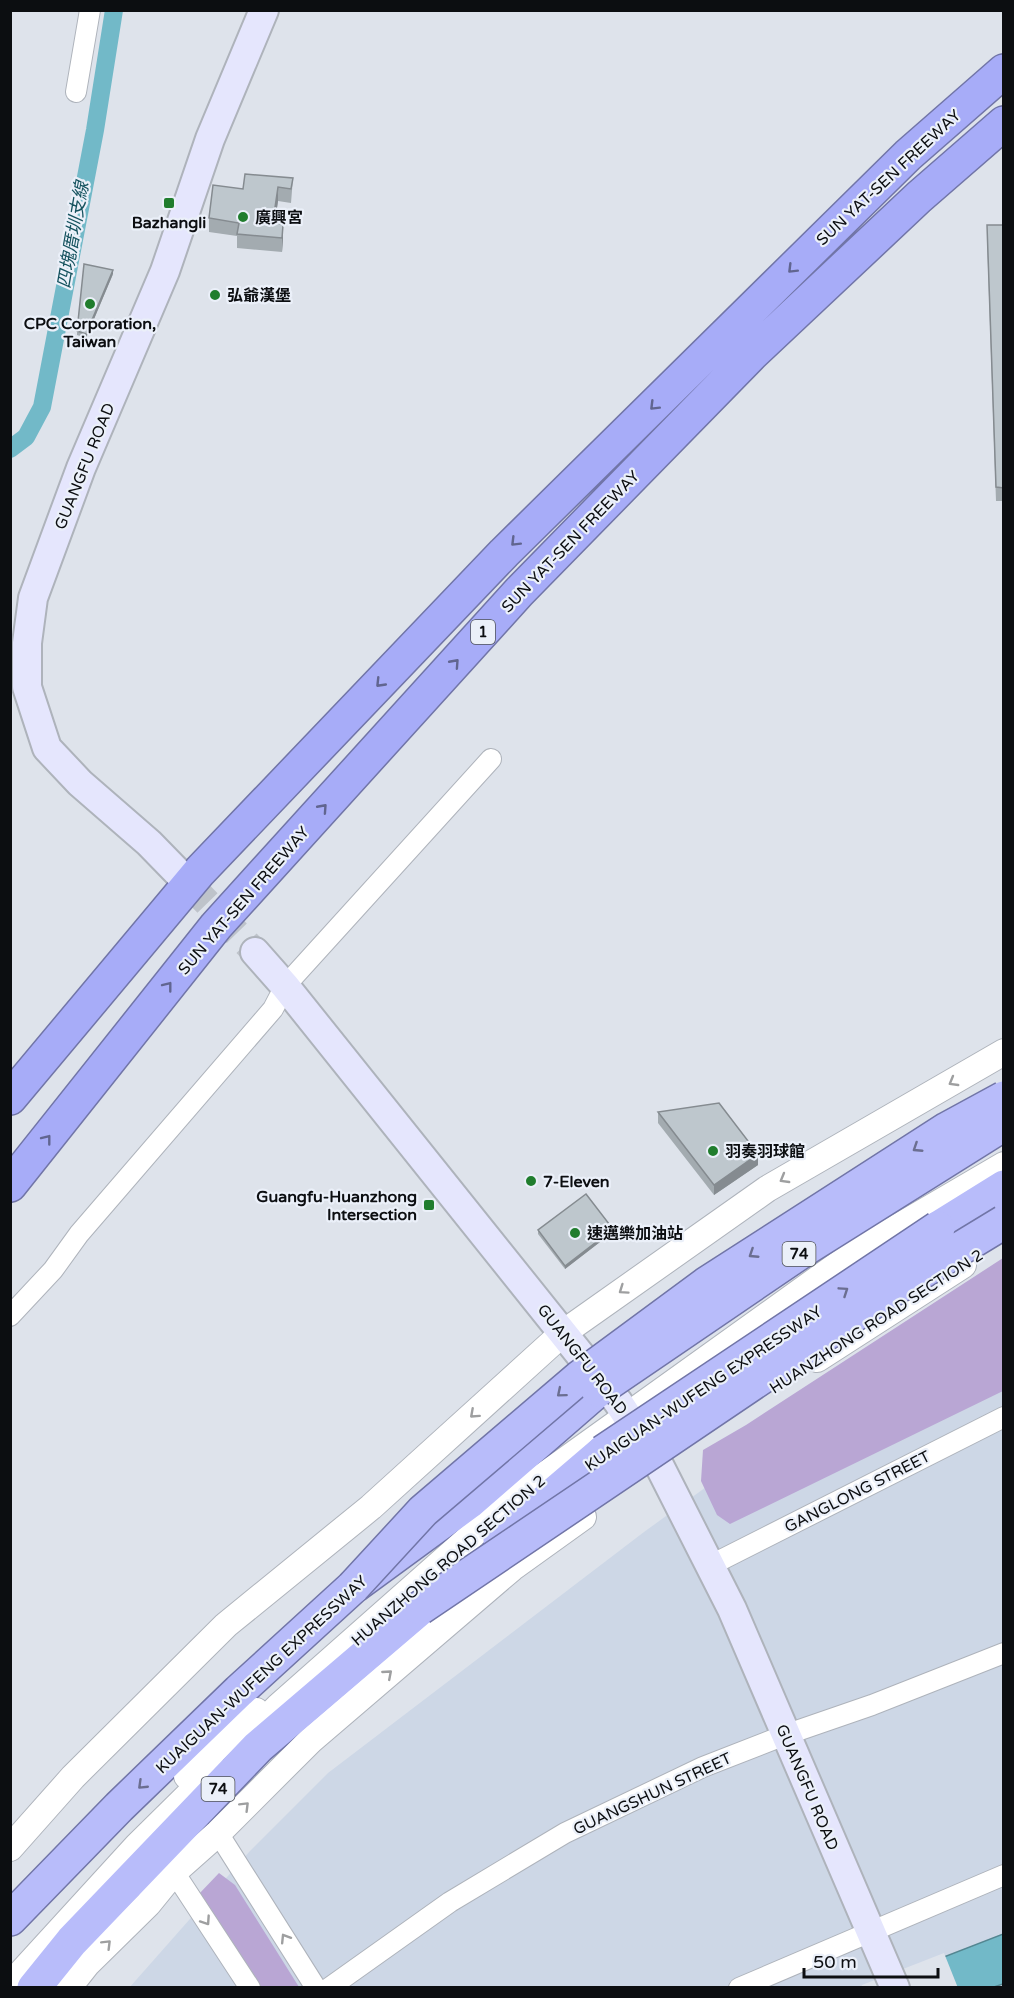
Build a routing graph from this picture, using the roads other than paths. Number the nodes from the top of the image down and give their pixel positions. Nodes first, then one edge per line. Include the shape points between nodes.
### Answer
1 (90, 10) edge
2 (264, 10) edge
3 (1004, 71) edge
4 (76, 92) dead end
5 (1004, 123) edge
6 (491, 759) dead end
7 (188, 883) tunnel mouth
8 (255, 952) tunnel mouth
9 (285, 986) junction
10 (1004, 1052) edge
11 (10, 1098) edge
12 (1004, 1098) edge
13 (1004, 1124) edge
14 (1004, 1151) edge
15 (1004, 1165) edge
16 (10, 1185) edge
17 (1004, 1187) edge
18 (1004, 1222) edge
19 (1004, 1239) edge
20 (10, 1316) edge
21 (562, 1333) junction
22 (622, 1409) junction
23 (1004, 1417) edge
24 (658, 1463) junction
25 (711, 1565) junction
26 (353, 1587) junction
27 (420, 1608) junction
28 (1004, 1653) edge
29 (785, 1735) junction
30 (218, 1833) junction
31 (10, 1848) edge
32 (174, 1872) junction
33 (1004, 1875) edge
34 (10, 1919) edge
35 (875, 1942) junction
36 (10, 1961) edge
37 (10, 1985) edge
38 (34, 1988) edge
39 (68, 1988) edge
40 (250, 1988) edge
41 (316, 1988) edge
42 (329, 1988) edge
43 (739, 1988) edge
44 (896, 1988) edge

1 - 4 street
2 - 7 main road, GUANGFU ROAD via 210,139 165,271 76,482 33,598 27,643 27,687 47,748
3 -> 11 highway, SUN YAT-SEN FREEWAY / 1 via 908,155 504,553 200,871
16 -> 5 highway, SUN YAT-SEN FREEWAY / 1 via 216,926 519,592 752,354
6 - 9 street
8 - 9 main road, GUANGFU ROAD
9 - 20 street via 273,1009
9 - 21 main road, GUANGFU ROAD
10 -> 21 street via 767,1189
12 -> 26 highway, bridge via 947,1129 706,1284 580,1377 423,1510
13 - 26 highway, KUAIGUAN-WUFENG EXPRESSWAY / 74, bridge via 808,1247 598,1390 469,1502
14 - 22 street, HUANZHONG ROAD SECTION 2 via 865,1230
15 - 22 street, HUANZHONG ROAD SECTION 2 via 857,1251
27 -> 17 highway, KUAIGUAN-WUFENG EXPRESSWAY / 74, bridge via 603,1452
18 - 27 highway, bridge via 879,1298
19 - 24 street, HUANZHONG ROAD SECTION 2
21 - 22 main road, GUANGFU ROAD
21 -> 31 street via 371,1507 226,1624 73,1777
22 - 24 main road, GUANGFU ROAD
22 - 36 street, HUANZHONG ROAD SECTION 2 via 468,1519 296,1672 188,1775
22 - 37 street, HUANZHONG ROAD SECTION 2 via 521,1492 279,1706 138,1846
23 - 25 street, GANGLONG STREET
24 - 25 main road, GUANGFU ROAD
30 -> 24 street, HUANZHONG ROAD SECTION 2 via 310,1740 512,1568
25 - 29 main road, GUANGFU ROAD
26 -> 34 highway, KUAIGUAN-WUFENG EXPRESSWAY / 74 via 238,1691
27 - 38 highway, KUAIGUAN-WUFENG EXPRESSWAY / 74 via 258,1747 72,1941
28 - 29 street, GUANGSHUN STREET
29 - 35 main road, GUANGFU ROAD
29 - 42 street, GUANGSHUN STREET via 703,1767 565,1833 450,1902
30 - 32 street, HUANZHONG ROAD SECTION 2
41 -> 30 street
39 -> 32 street, HUANZHONG ROAD SECTION 2
32 -> 40 street
33 - 35 street
35 - 43 street
35 - 44 main road, GUANGFU ROAD

